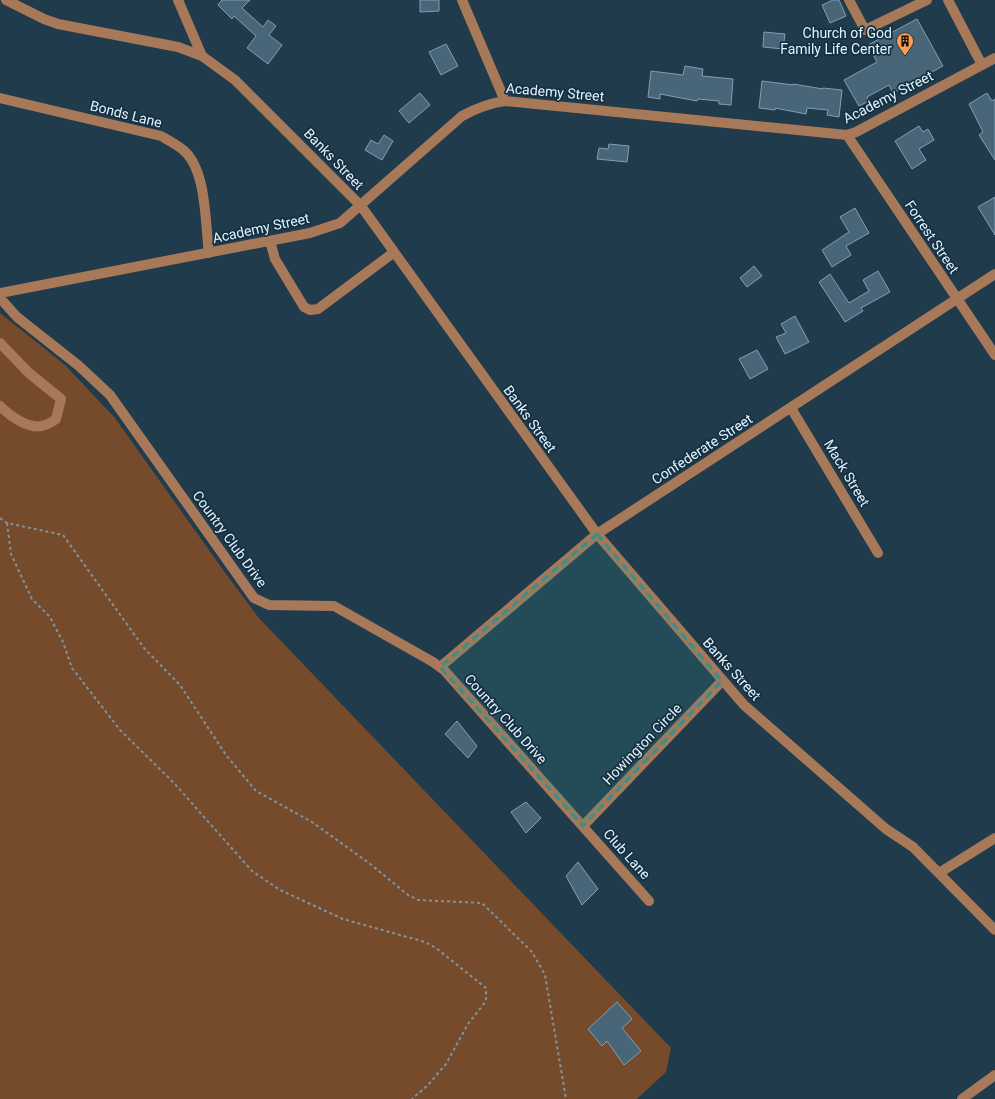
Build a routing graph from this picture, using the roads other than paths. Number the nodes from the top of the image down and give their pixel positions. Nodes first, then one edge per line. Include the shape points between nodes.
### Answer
1 (6, 0) edge
2 (178, 0) edge
3 (462, 0) edge
4 (849, 0) edge
5 (926, 0) edge
6 (948, 0) edge
7 (202, 56) junction
8 (995, 58) edge
9 (982, 65) junction
10 (0, 98) edge
11 (505, 101) junction
12 (847, 135) junction
13 (361, 206) junction
14 (270, 241) junction
15 (209, 253) junction
16 (393, 253) junction
17 (995, 274) edge
18 (0, 293) edge
19 (0, 298) edge
20 (957, 299) junction
21 (0, 342) edge
22 (995, 355) edge
23 (0, 406) edge
24 (791, 408) junction
25 (596, 534) junction
26 (878, 553) dead end
27 (440, 667) junction
28 (722, 681) junction
29 (583, 826) junction
30 (995, 838) edge
31 (939, 873) junction
32 (650, 901) dead end
33 (995, 930) edge
34 (995, 1076) edge
35 (962, 1099) edge

1 - 7 street, Banks Street via 58,24 178,47
2 - 7 street
3 - 11 street
4 - 5 street via 865,30
6 - 9 street
7 - 13 street, Banks Street via 235,80
8 - 9 street, Academy Street
9 - 12 street, Academy Street
10 - 15 street, Bonds Lane via 161,136 183,149 196,164 201,179
11 - 12 street, Academy Street
11 - 13 street, Academy Street via 479,106 462,116
12 - 20 street, Forrest Street
13 - 14 street, Academy Street via 340,223 310,233
13 - 16 street, Banks Street
14 - 15 street, Academy Street
14 - 16 street via 275,259 304,308 310,310 318,308
15 - 18 street, Academy Street
16 - 25 street, Banks Street
17 - 20 street, Confederate Street
19 - 27 street, Country Club Drive via 17,317 79,366 110,395 254,598 269,605 334,606
20 - 22 street, Forrest Street
20 - 24 street, Confederate Street
21 - 23 street via 29,373 61,399 56,418 44,426 25,424
24 - 25 street, Confederate Street
24 - 26 street, Mack Street
25 - 27 street, Confederate Street
25 - 28 street, Banks Street
27 - 29 street, Country Club Drive
28 - 29 street, Howington Circle
28 - 31 street, Banks Street via 744,705 886,829 913,847
29 - 32 street, Club Lane
30 - 31 street
31 - 33 street, Banks Street
34 - 35 street

